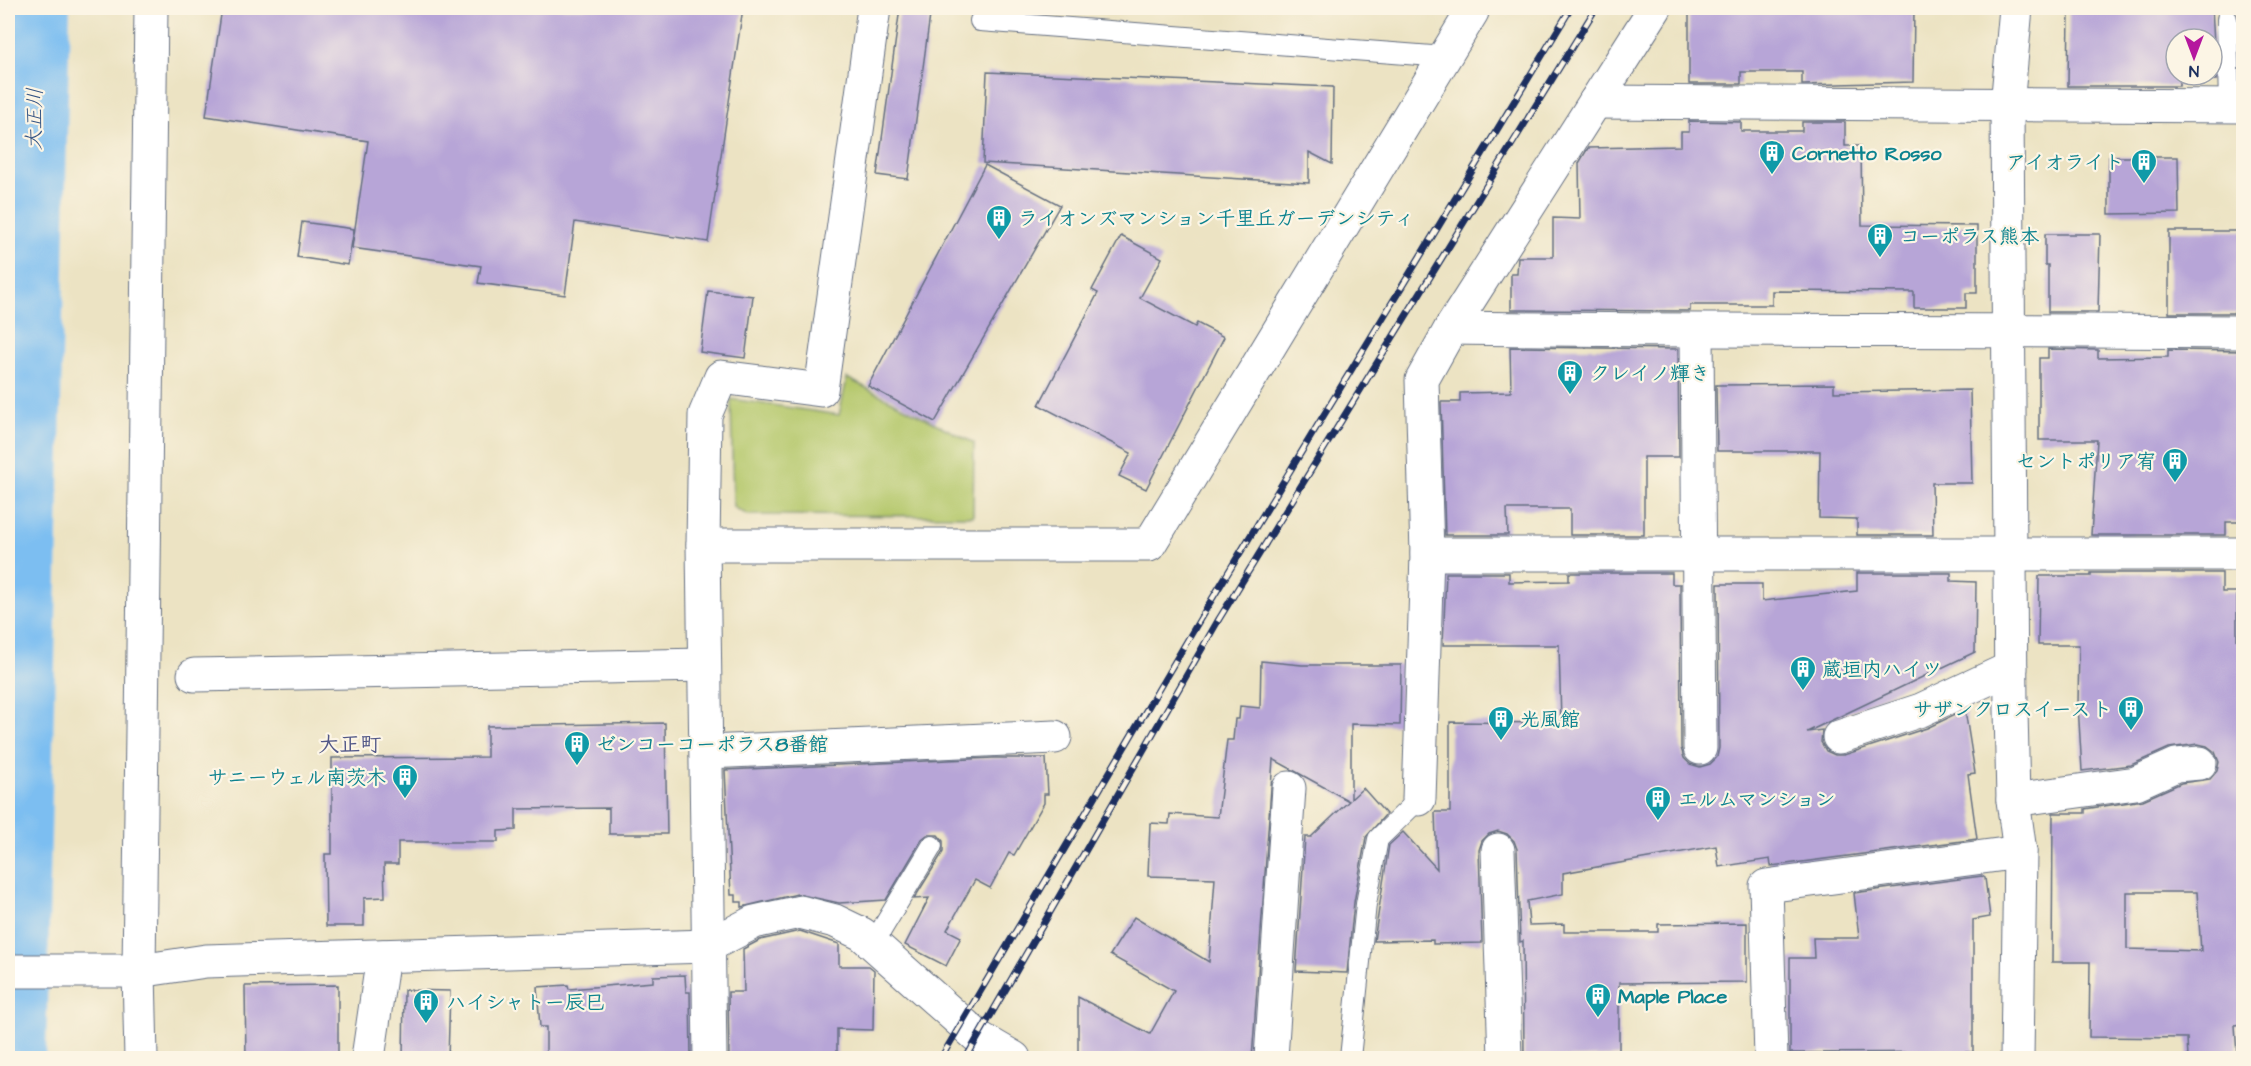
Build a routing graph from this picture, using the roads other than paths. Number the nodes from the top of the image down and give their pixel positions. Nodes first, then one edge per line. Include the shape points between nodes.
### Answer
1 (151, 8) edge
2 (874, 8) edge
3 (1655, 8) edge
4 (2016, 8) edge
5 (1472, 12) dead end
6 (2227, 19) dead end
7 (980, 21) dead end
8 (1445, 57) junction
9 (1595, 102) junction
10 (2007, 106) junction
11 (2236, 106) edge
12 (1451, 328) junction
13 (2008, 330) junction
14 (1697, 332) junction
15 (2244, 332) edge
16 (703, 545) junction
17 (1427, 554) junction
18 (2244, 554) edge
19 (1699, 555) junction
20 (2009, 556) junction
21 (704, 664) junction
22 (2011, 668) junction
23 (194, 675) dead end
24 (1839, 736) dead end
25 (1055, 737) dead end
26 (1700, 748) dead end
27 (707, 752) junction
28 (2200, 763) dead end
29 (1289, 788) dead end
30 (1419, 799) joint
31 (2013, 800) junction
32 (932, 846) dead end
33 (1498, 850) dead end
34 (2019, 852) junction
35 (873, 944) junction
36 (708, 946) junction
37 (384, 956) junction
38 (8, 971) edge
39 (139, 971) junction
40 (141, 1059) edge
41 (368, 1059) edge
42 (710, 1059) edge
43 (1014, 1059) edge
44 (1271, 1059) edge
45 (1350, 1059) edge
46 (1504, 1059) edge
47 (1771, 1059) edge
48 (2017, 1059) edge

1 - 39 street
2 - 16 street via 821,390 721,377 705,415
3 - 9 street
4 - 10 street
5 - 8 street
6 - 11 lane
7 - 8 lane
8 - 16 street via 1149,545
9 - 10 street
9 - 12 street
10 - 11 street
10 - 13 street
12 - 14 street
12 - 17 street via 1422,380
13 - 14 street
13 - 15 street
13 - 20 street
14 - 19 street
16 - 21 street
17 - 19 street
17 - 30 street
18 - 20 street
19 - 20 street
19 - 26 street
20 - 22 street
21 - 23 street
21 - 27 street
22 - 24 street via 1921,710
22 - 31 street
25 - 27 street
27 - 36 street
28 - 31 street via 2176,765 2136,783
29 - 44 street
30 - 45 lane via 1378,839 1366,904
31 - 34 street
32 - 35 lane
33 - 46 street
34 - 47 street via 1766,886
34 - 48 street
35 - 36 street via 835,921 800,912 754,922
35 - 43 street via 978,1037
36 - 37 street
36 - 42 street
37 - 39 street via 206,961
37 - 41 street
38 - 39 street
39 - 40 street

